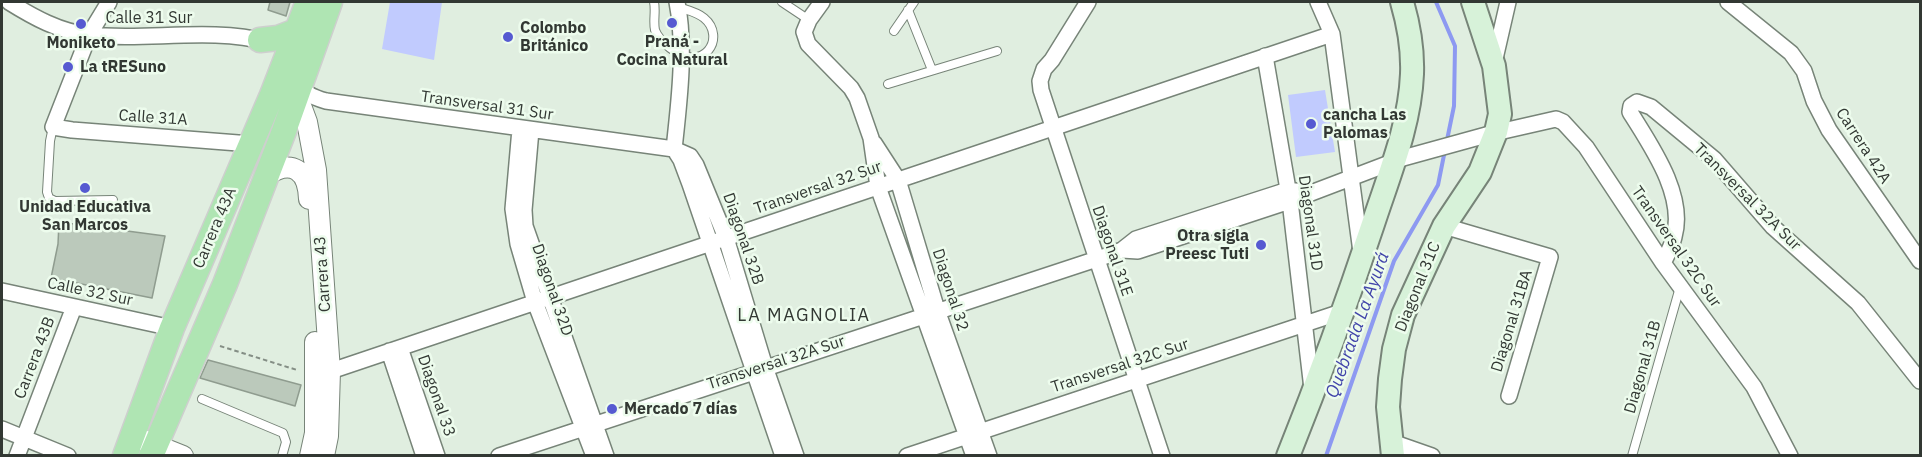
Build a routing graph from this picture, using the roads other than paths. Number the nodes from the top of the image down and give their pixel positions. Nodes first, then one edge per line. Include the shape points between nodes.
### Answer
1 (9, 2) edge
2 (109, 2) edge
3 (323, 2) edge
4 (654, 2) edge
5 (782, 2) edge
6 (822, 2) edge
7 (914, 2) edge
8 (1088, 2) edge
9 (1318, 2) edge
10 (1402, 2) edge
11 (1473, 2) edge
12 (1508, 2) edge
13 (1728, 2) edge
14 (677, 4) edge
15 (909, 10) junction
16 (809, 20) junction
17 (296, 31) junction
18 (894, 31) dead end
19 (1332, 34) junction
20 (89, 35) junction
21 (260, 40) junction
22 (997, 51) dead end
23 (680, 56) junction
24 (1265, 56) junction
25 (286, 62) junction
26 (1494, 66) junction
27 (932, 70) junction
28 (888, 84) dead end
29 (298, 91) junction
30 (272, 95) junction
31 (1057, 126) junction
32 (53, 127) junction
33 (526, 129) junction
34 (1490, 134) junction
35 (871, 138) junction
36 (251, 144) junction
37 (674, 149) junction
38 (1401, 159) junction
39 (267, 175) junction
40 (1352, 177) junction
41 (898, 180) junction
42 (878, 187) junction
43 (1289, 195) junction
44 (113, 200) dead end
45 (1444, 225) junction
46 (726, 238) junction
47 (709, 243) junction
48 (1101, 257) junction
49 (1362, 257) junction
50 (1920, 261) edge
51 (1663, 263) junction
52 (1681, 285) junction
53 (2, 291) edge
54 (542, 300) junction
55 (74, 307) junction
56 (1344, 311) junction
57 (930, 313) junction
58 (1305, 324) junction
59 (172, 328) junction
60 (394, 350) junction
61 (759, 369) junction
62 (323, 373) junction
63 (1141, 378) junction
64 (1920, 381) edge
65 (1313, 395) junction
66 (1509, 396) dead end
67 (202, 399) dead end
68 (589, 425) junction
69 (2, 429) edge
70 (973, 433) junction
71 (24, 439) junction
72 (129, 446) edge
73 (1392, 449) edge
74 (153, 450) edge
75 (17, 456) edge
76 (68, 456) edge
77 (183, 456) edge
78 (282, 456) edge
79 (310, 456) edge
80 (324, 456) edge
81 (424, 456) edge
82 (437, 456) edge
83 (499, 456) edge
84 (594, 456) edge
85 (606, 456) edge
86 (783, 456) edge
87 (796, 456) edge
88 (907, 456) edge
89 (974, 456) edge
90 (989, 456) edge
91 (1162, 456) edge
92 (1172, 456) edge
93 (1288, 456) edge
94 (1432, 456) edge
95 (1632, 456) edge
96 (1790, 456) edge

1 - 20 street, Calle 31 Sur via 50,25
2 - 20 street
3 - 17 main road, Carrera 43A
3 - 29 main road, Carrera 43A
4 - 23 lane via 655,31
5 - 16 lane
6 - 16 street
7 - 15 lane
8 - 31 street, Diagonal 31E via 1052,60 1049,81
9 - 19 street
10 - 38 main road via 1411,33 1412,74
11 - 26 main road, Diagonal 31C
12 - 26 street
13 - 50 street, Carrera 42A via 1791,53 1804,71 1829,130
14 - 23 street
14 - 23 lane via 705,19 712,33 708,52 695,58
15 - 18 lane
15 - 27 lane
16 - 35 street, Diagonal 32 via 804,32 808,44 851,88
17 - 21 main road
17 - 25 main road, Carrera 43A
19 - 24 street, Transversal 32 Sur
19 - 40 street
20 - 21 street, Calle 31 Sur via 234,36
20 - 32 street
21 - 25 street, Calle 31 Sur via 281,51
22 - 27 lane
23 - 37 street
24 - 31 street, Transversal 32 Sur
24 - 43 street, Diagonal 31D
25 - 29 street
25 - 30 main road, Carrera 43A
26 - 34 main road, Diagonal 31C via 1500,114
27 - 28 lane
29 - 30 street
29 - 33 street, Transversal 31 Sur via 326,101
29 - 39 main road, Carrera 43A
29 - 62 street, Carrera 43 via 316,170
30 - 36 main road, Carrera 43A
31 - 41 street, Transversal 32 Sur
31 - 48 street, Diagonal 31E
32 - 36 street, Calle 31A
32 - 44 lane via 49,198
33 - 37 street, Transversal 31 Sur
33 - 54 street, Diagonal 32D via 525,226
34 - 38 street, Transversal 32A Sur
34 - 45 main road, Diagonal 31C via 1480,172
34 - 51 street, Transversal 32C Sur via 1546,120 1563,122 1586,147
35 - 41 street, Diagonal 32
35 - 42 street, Diagonal 32
36 - 59 main road, Carrera 43A
37 - 46 street, Diagonal 32B via 690,156 696,165
37 - 47 street, Diagonal 32B via 688,178
38 - 40 street, Transversal 32A Sur
38 - 49 main road
39 - 62 street, Carrera 43 via 283,167 294,168 309,186
39 - 74 main road, Carrera 43A
40 - 43 street, Transversal 32A Sur via 1308,194
40 - 49 street
41 - 42 street, Transversal 32 Sur
41 - 57 street, Diagonal 32
42 - 46 street, Transversal 32 Sur
42 - 57 street, Diagonal 32
43 - 48 street, Transversal 32A Sur via 1136,239 1122,250
43 - 58 street, Diagonal 31D
45 - 66 street, Diagonal 31BA via 1550,257
45 - 73 main road, Diagonal 31C via 1403,315 1394,349 1388,406
46 - 47 street, Transversal 32 Sur
46 - 61 street, Diagonal 32B
47 - 54 street, Transversal 32 Sur
47 - 61 street, Diagonal 32B
48 - 57 street, Transversal 32A Sur
48 - 63 street, Diagonal 31E
49 - 56 main road
51 - 52 street, Transversal 32C Sur
51 - 64 street, Transversal 32A Sur via 1675,236 1676,216 1671,186 1659,158 1630,112 1630,106 1637,102 1651,107 1714,159 1773,227 1858,303
52 - 95 lane, Diagonal 31B
52 - 96 street, Transversal 32C Sur via 1754,387
53 - 55 street, Calle 32 Sur
54 - 60 street, Transversal 32 Sur
54 - 68 street, Diagonal 32D
55 - 59 street, Calle 32 Sur
55 - 71 street, Carrera 43B
56 - 58 street, Transversal 32C Sur
56 - 65 main road
57 - 61 street, Transversal 32A Sur
57 - 70 street, Diagonal 32
58 - 63 street, Transversal 32C Sur
58 - 65 street, Diagonal 31D
59 - 72 main road, Carrera 43A
60 - 62 street, Transversal 32 Sur
60 - 81 street, Diagonal 33
60 - 82 street, Diagonal 33
61 - 68 street, Transversal 32A Sur
61 - 86 street, Diagonal 32B
61 - 87 street, Diagonal 32B
62 - 79 street, Carrera 43
62 - 80 street, Carrera 43 via 328,436
63 - 70 street, Transversal 32C Sur
63 - 91 street, Diagonal 31E
63 - 92 street, Diagonal 31E
65 - 93 main road
67 - 78 lane via 283,433 286,442
68 - 83 street, Transversal 32A Sur
68 - 84 street, Diagonal 32D
68 - 85 street, Diagonal 32D
69 - 71 street
70 - 88 street, Transversal 32C Sur
70 - 89 street, Diagonal 32
70 - 90 street, Diagonal 32
71 - 75 street, Carrera 43B
71 - 76 street
72 - 74 street
73 - 94 street
74 - 77 street

